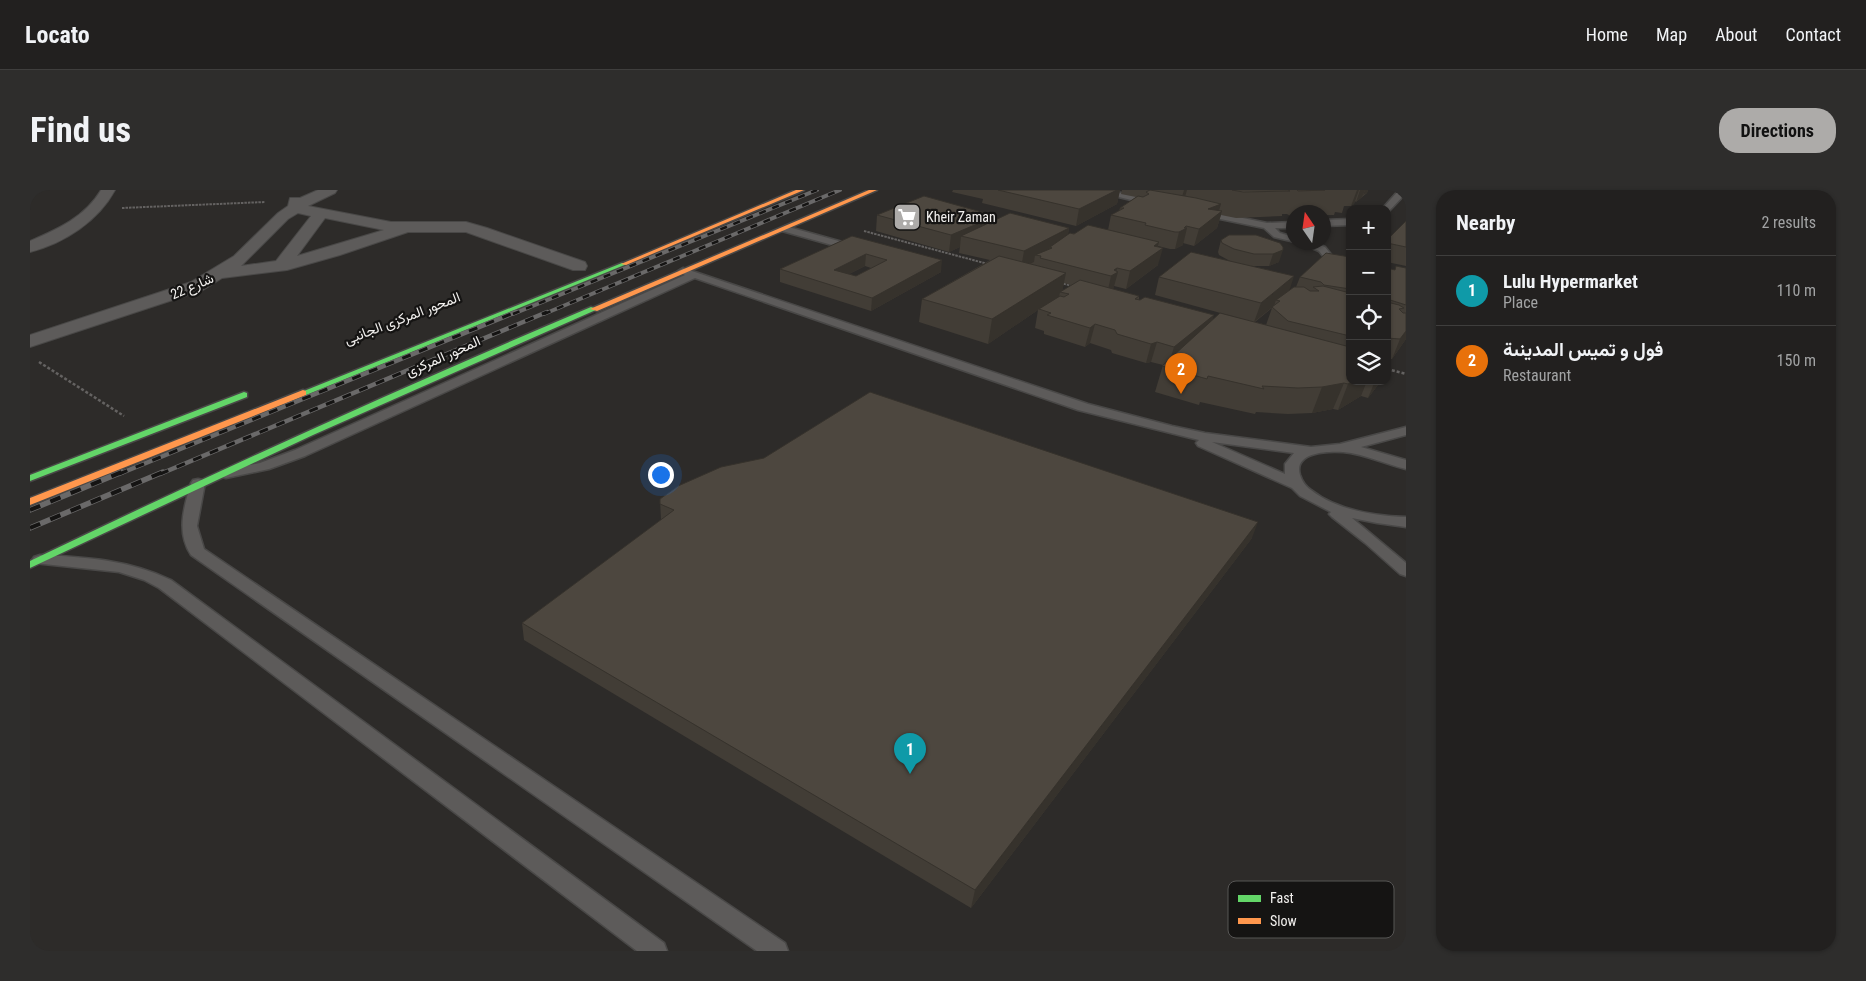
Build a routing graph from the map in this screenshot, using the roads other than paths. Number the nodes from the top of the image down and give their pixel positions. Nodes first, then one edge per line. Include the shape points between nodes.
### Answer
1 (108, 190) edge
2 (330, 190) edge
3 (801, 190) edge
4 (874, 190) edge
5 (1094, 190) edge
6 (1404, 190) edge
7 (787, 196) junction
8 (295, 200) edge
9 (1161, 204) edge
10 (1390, 205) edge
11 (1190, 210) edge
12 (322, 212) junction
13 (1346, 222) edge
14 (1331, 223) edge
15 (1286, 225) edge
16 (1267, 226) junction
17 (410, 228) junction
18 (786, 229) junction
19 (668, 233) dead end
20 (1286, 238) edge
21 (850, 247) edge
22 (30, 248) edge
23 (1323, 250) edge
24 (1346, 263) edge
25 (584, 264) joint
26 (281, 266) junction
27 (222, 273) junction
28 (561, 273) dead end
29 (689, 273) junction
30 (30, 341) edge
31 (347, 362) dead end
32 (361, 368) junction
33 (258, 390) dead end
34 (1171, 430) junction
35 (1406, 431) edge
36 (1339, 449) junction
37 (1310, 451) junction
38 (1406, 466) edge
39 (30, 478) edge
40 (205, 480) junction
41 (1298, 485) junction
42 (30, 502) edge
43 (1321, 502) junction
44 (1406, 522) edge
45 (35, 562) edge
46 (1406, 572) edge
47 (655, 951) edge
48 (776, 951) edge

1 - 22 street via 103,201 79,224
2 - 8 street, شارع 22
3 - 7 main road, المحور المركزى
4 - 18 main road
5 - 9 lane
6 - 10 lane
7 - 19 main road via 743,205
7 - 32 main road, المحور المركزى
8 - 12 street
8 - 27 street, شارع 22 via 240,260
11 - 16 lane
12 - 17 street via 375,225
12 - 26 street
13 - 14 lane
15 - 16 lane
16 - 20 lane
17 - 25 street via 448,226 481,230
17 - 26 street
18 - 21 lane
18 - 29 main road
23 - 24 lane via 1330,259
25 - 28 main road
26 - 27 street
27 - 30 street, شارع 22 via 197,286
29 - 34 lane via 1053,398
29 - 40 lane via 300,452 264,466
31 - 32 main road
32 - 42 main road, المحور المركزى
33 - 39 main road
34 - 37 lane via 1240,443
34 - 41 lane
35 - 36 lane
36 - 37 lane
36 - 38 lane via 1373,454
37 - 41 lane via 1300,455 1290,468
40 - 45 main road
40 - 48 lane via 188,527 190,540 197,552
41 - 43 lane
43 - 44 lane via 1356,516
43 - 46 lane
45 - 47 lane via 117,566 143,573 165,584

